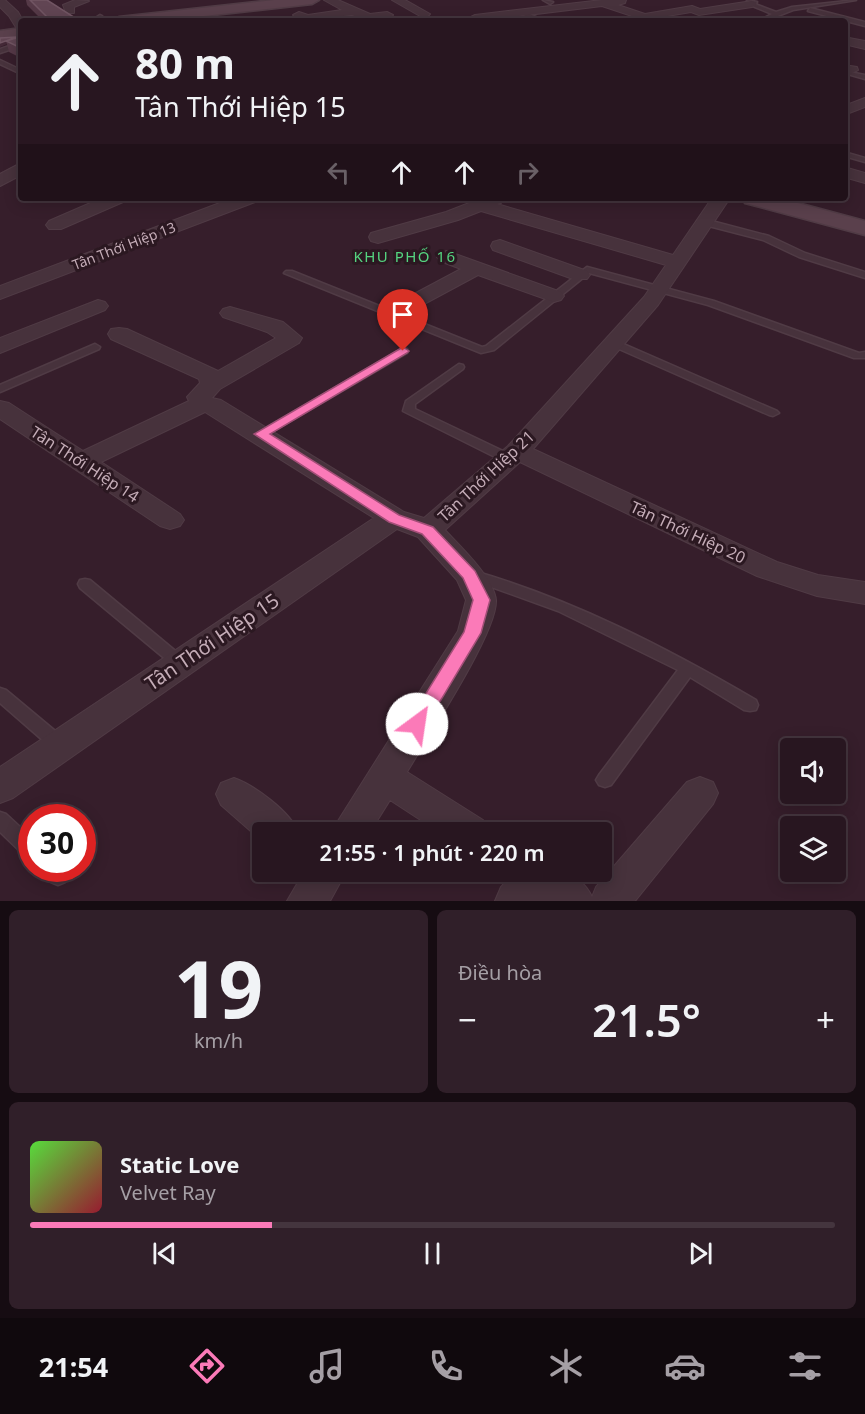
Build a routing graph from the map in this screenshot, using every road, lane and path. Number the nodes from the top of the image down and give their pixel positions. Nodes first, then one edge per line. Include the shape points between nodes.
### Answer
1 (83, 0) edge
2 (89, 0) edge
3 (179, 0) edge
4 (312, 0) edge
5 (329, 0) edge
6 (397, 0) edge
7 (627, 0) edge
8 (673, 0) edge
9 (809, 0) edge
10 (0, 1) edge
11 (852, 1) edge
12 (556, 2) edge
13 (751, 2) edge
14 (603, 3) junction
15 (824, 5) junction
16 (803, 7) junction
17 (692, 9) junction
18 (70, 11) dead end
19 (354, 11) junction
20 (521, 12) junction
21 (424, 14) dead end
22 (777, 14) junction
23 (299, 15) dead end
24 (205, 16) edge
25 (171, 18) edge
26 (305, 18) edge
27 (313, 18) edge
28 (370, 18) edge
29 (475, 18) dead end
30 (535, 18) edge
31 (636, 18) edge
32 (643, 18) edge
33 (768, 18) edge
34 (833, 18) edge
35 (18, 25) edge
36 (18, 34) edge
37 (0, 36) edge
38 (18, 36) edge
39 (848, 41) edge
40 (865, 45) edge
41 (0, 51) edge
42 (0, 62) edge
43 (848, 69) edge
44 (18, 71) edge
45 (865, 77) edge
46 (865, 102) edge
47 (848, 117) edge
48 (848, 155) edge
49 (865, 160) edge
50 (18, 170) edge
51 (848, 173) edge
52 (865, 178) edge
53 (0, 181) edge
54 (110, 201) edge
55 (241, 201) edge
56 (490, 201) edge
57 (719, 201) edge
58 (764, 201) edge
59 (480, 205) junction
60 (704, 222) junction
61 (55, 225) dead end
62 (865, 228) edge
63 (378, 237) dead end
64 (500, 246) dead end
65 (447, 256) dead end
66 (678, 262) junction
67 (477, 268) junction
68 (289, 273) dead end
69 (580, 275) junction
70 (865, 275) edge
71 (660, 289) junction
72 (0, 293) edge
73 (554, 296) junction
74 (98, 306) dead end
75 (230, 313) dead end
76 (391, 314) junction
77 (119, 334) dead end
78 (614, 343) junction
79 (0, 346) edge
80 (95, 347) dead end
81 (403, 351) dead end
82 (863, 356) edge
83 (459, 367) dead end
84 (0, 389) edge
85 (207, 394) junction
86 (0, 408) edge
87 (773, 413) dead end
88 (261, 434) junction
89 (512, 454) junction
90 (83, 461) junction
91 (394, 518) junction
92 (170, 520) dead end
93 (428, 530) junction
94 (470, 575) junction
95 (85, 584) dead end
96 (865, 593) edge
97 (180, 663) junction
98 (688, 668) junction
99 (0, 694) edge
100 (750, 705) dead end
101 (61, 745) junction
102 (385, 777) junction
103 (605, 780) dead end
104 (0, 787) edge
105 (700, 793) dead end
106 (234, 794) dead end
107 (0, 820) edge
108 (267, 822) edge
109 (356, 822) edge
110 (455, 822) edge
111 (18, 837) edge
112 (319, 882) edge
113 (526, 883) edge
114 (307, 901) edge
115 (573, 901) edge
116 (610, 901) edge

1 - 2 street
1 - 18 street via 69,5
3 - 24 street
4 - 24 street
5 - 19 street
6 - 21 street
7 - 14 street
8 - 17 street
9 - 15 lane
10 - 35 street via 14,14
11 - 15 lane
12 - 14 street via 579,11
12 - 20 street
13 - 17 street via 699,12
13 - 22 lane
14 - 31 street
15 - 16 lane
16 - 22 lane
16 - 34 lane
17 - 32 street
19 - 27 street
19 - 28 street
20 - 29 street
20 - 30 lane
22 - 33 lane
23 - 26 street
24 - 25 street
36 - 37 street
38 - 41 lane
39 - 40 street
42 - 44 lane
43 - 45 lane
46 - 47 street
48 - 49 lane
50 - 53 street
51 - 52 street
54 - 61 street
55 - 72 street, Tân Thới Hiệp 13
56 - 59 street
57 - 60 street, Tân Thới Hiệp 21
58 - 62 street
59 - 63 street
59 - 66 street
60 - 66 street, Tân Thới Hiệp 21
60 - 70 lane via 766,238 802,255
64 - 69 street
65 - 67 street
66 - 71 street, Tân Thới Hiệp 21
67 - 73 street
67 - 76 street
68 - 76 lane
69 - 71 lane via 587,270
69 - 73 lane
71 - 78 street, Tân Thới Hiệp 21
71 - 82 lane
73 - 76 lane via 486,350
74 - 79 street
75 - 85 street via 275,327 291,338
77 - 85 street via 209,375
78 - 87 lane
78 - 89 street, Tân Thới Hiệp 21
80 - 84 lane
81 - 88 lane
83 - 89 lane via 410,403 409,411
85 - 88 street via 213,405
85 - 90 street
86 - 90 street, Tân Thới Hiệp 14
88 - 91 street
89 - 93 street, Tân Thới Hiệp 21
89 - 96 street, Tân Thới Hiệp 20 via 766,569 817,585
90 - 92 street, Tân Thới Hiệp 14
91 - 93 street
91 - 97 street, Tân Thới Hiệp 15
93 - 94 street, Tân Thới Hiệp 21
94 - 98 lane via 563,607
94 - 102 street, Tân Thới Hiệp 21 via 482,600 472,633
95 - 97 lane
97 - 101 street, Tân Thới Hiệp 15
98 - 100 lane
98 - 103 lane
99 - 101 lane
101 - 104 street, Tân Thới Hiệp 15
102 - 109 street, Tân Thới Hiệp 21
102 - 110 street
105 - 116 street
106 - 108 street
107 - 111 lane
112 - 114 street
113 - 115 street

